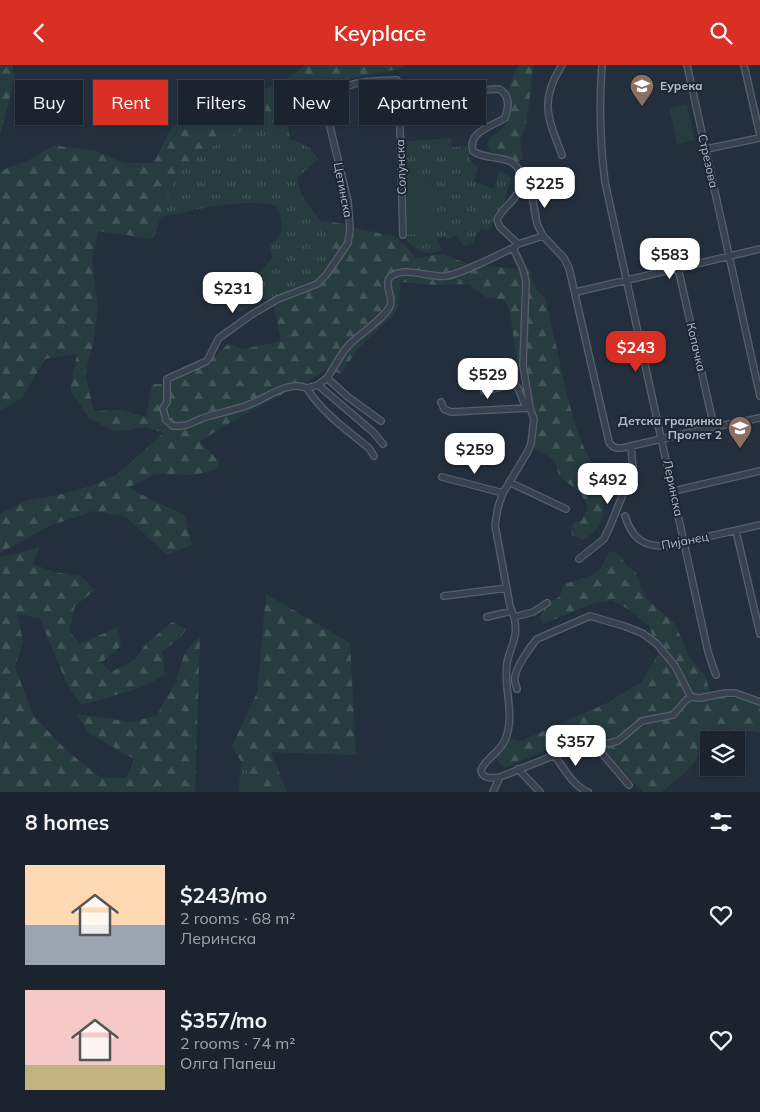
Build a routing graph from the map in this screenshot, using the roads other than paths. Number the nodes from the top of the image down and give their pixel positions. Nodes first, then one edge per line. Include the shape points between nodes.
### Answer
1 (562, 65) edge
2 (602, 65) edge
3 (687, 65) edge
4 (744, 65) edge
5 (359, 83) edge
6 (486, 89) edge
7 (400, 125) edge
8 (760, 137) edge
9 (706, 149) junction
10 (562, 155) dead end
11 (532, 195) dead end
12 (540, 232) junction
13 (403, 235) dead end
14 (516, 246) junction
15 (760, 249) edge
16 (730, 256) junction
17 (678, 268) junction
18 (626, 280) junction
19 (576, 292) junction
20 (327, 378) junction
21 (318, 385) junction
22 (308, 388) junction
23 (484, 391) dead end
24 (760, 396) edge
25 (440, 402) dead end
26 (528, 408) junction
27 (760, 418) edge
28 (381, 421) dead end
29 (714, 427) junction
30 (662, 439) junction
31 (383, 444) dead end
32 (631, 447) junction
33 (374, 456) dead end
34 (760, 471) edge
35 (442, 477) dead end
36 (509, 482) junction
37 (674, 491) junction
38 (503, 493) junction
39 (566, 509) dead end
40 (626, 516) dead end
41 (760, 525) edge
42 (736, 531) junction
43 (685, 542) junction
44 (579, 559) dead end
45 (506, 588) junction
46 (444, 596) dead end
47 (547, 603) dead end
48 (513, 614) junction
49 (487, 617) dead end
50 (760, 634) edge
51 (716, 675) dead end
52 (517, 689) dead end
53 (691, 697) junction
54 (760, 702) edge
55 (594, 744) junction
56 (554, 755) junction
57 (518, 769) junction
58 (500, 777) junction
59 (629, 785) dead end
60 (494, 792) edge
61 (540, 792) edge
62 (588, 792) edge

1 - 10 street via 547,102
2 - 18 street, Леринска via 599,108 602,157
3 - 9 street, Стрезова
4 - 8 street
5 - 22 street, Цетинска via 333,92 324,102 348,201 348,243 316,285 278,299 251,315 219,338 207,361 167,379 167,402 163,408 166,420 173,426 184,427 208,416 253,403 273,392 289,387
6 - 14 street via 499,89 505,94 508,106 505,118 474,137 472,148 480,155 510,161 519,171 518,191 497,220
7 - 13 street, Солунска
8 - 9 street
9 - 16 street, Стрезова
11 - 12 street
12 - 14 street
12 - 19 street via 567,263
14 - 20 street, Цетинска via 447,276 405,272 389,277 390,305 347,347
14 - 26 street via 526,282 523,365
15 - 16 street
16 - 17 street
16 - 24 street, Стрезова
17 - 18 street
17 - 29 street, Копачка
18 - 19 street
18 - 30 street, Леринска
19 - 32 street via 609,442 614,448
20 - 21 street, Цетинска
20 - 28 street
21 - 22 street, Цетинска
21 - 31 street
22 - 33 street
23 - 26 street via 514,384
25 - 26 street via 450,412
26 - 36 street via 534,419 531,444
27 - 29 street
29 - 30 street
30 - 32 street
30 - 37 street, Леринска
32 - 44 street via 633,469 611,524 604,539
34 - 37 street
35 - 38 street
36 - 38 street
36 - 39 street
37 - 43 street, Леринска
38 - 45 street via 495,525
40 - 43 street, Пијанец via 631,531 650,545
41 - 42 street, Пијанец
42 - 43 street, Пијанец
42 - 50 street
43 - 51 street, Леринска via 708,652
45 - 46 street
45 - 48 street
47 - 48 street via 533,612
48 - 49 street
48 - 58 street via 517,633 507,663 508,733 502,746 481,770 490,779
52 - 53 street via 514,679 517,671 537,639 590,616 650,638 675,666
53 - 54 street via 735,693
53 - 55 street via 670,717 642,721 618,741
55 - 56 street
55 - 59 street
56 - 57 street
56 - 62 street via 576,784
57 - 58 street
57 - 61 street
58 - 60 street

